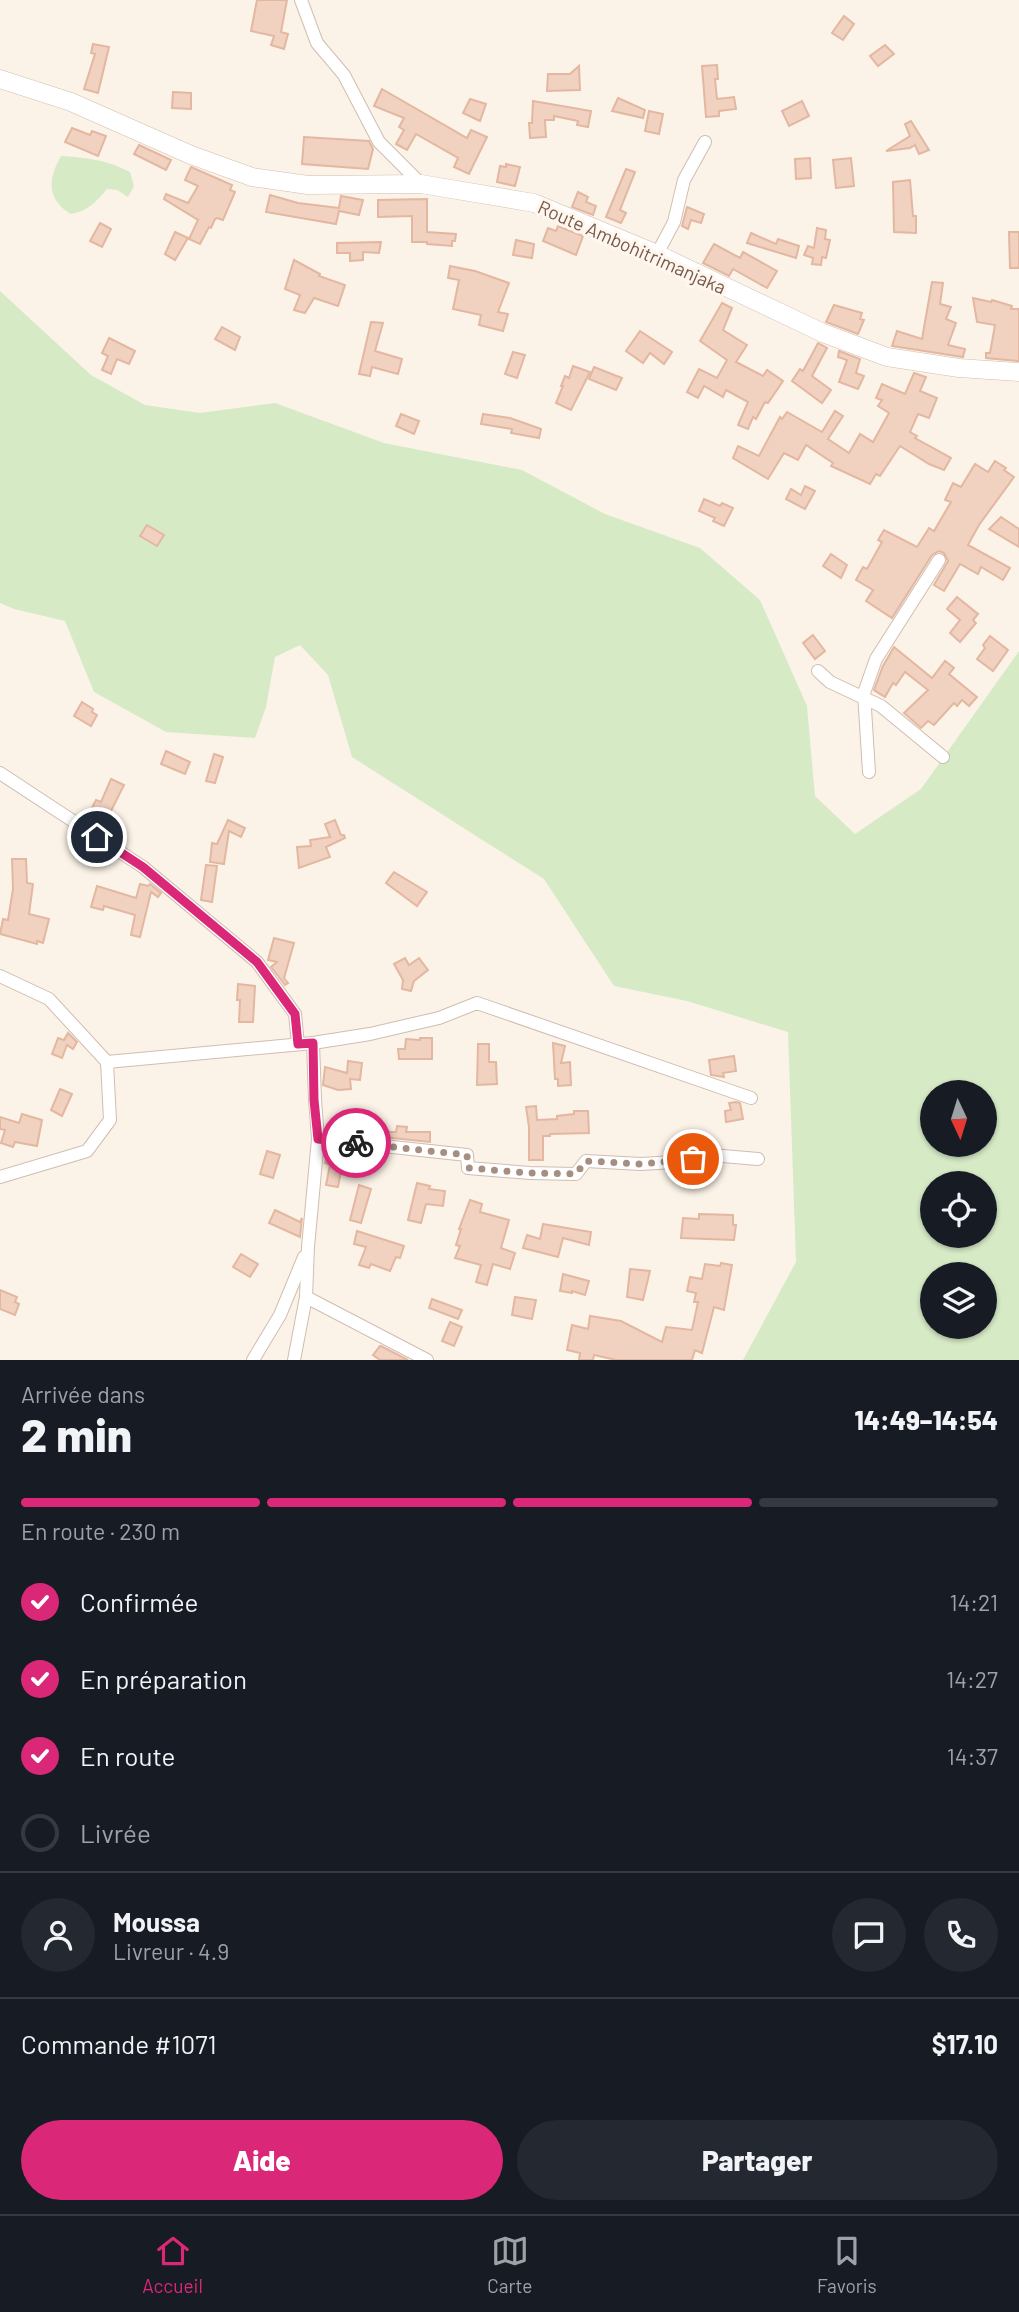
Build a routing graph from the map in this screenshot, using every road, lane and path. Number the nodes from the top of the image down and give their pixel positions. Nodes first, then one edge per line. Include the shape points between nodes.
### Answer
1 (303, 2) edge
2 (0, 79) edge
3 (705, 142) dead end
4 (421, 184) junction
5 (657, 254) junction
6 (1019, 372) edge
7 (939, 559) dead end
8 (818, 671) dead end
9 (864, 698) junction
10 (943, 757) dead end
11 (869, 772) dead end
12 (0, 773) edge
13 (0, 976) edge
14 (313, 1043) junction
15 (298, 1044) junction
16 (107, 1062) junction
17 (751, 1098) dead end
18 (318, 1139) junction
19 (758, 1159) dead end
20 (0, 1177) edge
21 (308, 1247) junction
22 (306, 1297) junction
23 (254, 1360) edge
24 (294, 1360) edge
25 (427, 1360) edge

1 - 4 street via 317,43 344,75 379,142
2 - 4 street, Route Ambohitrimanjaka via 71,102 252,177 307,185
3 - 5 street via 684,180 674,222
4 - 5 street, Route Ambohitrimanjaka via 534,203
5 - 6 street, Route Ambohitrimanjaka via 823,333 887,357
7 - 9 street via 876,659
8 - 9 street
9 - 10 street via 881,706
9 - 11 street
12 - 15 street via 143,867 257,962 295,1014
13 - 16 street via 49,999
14 - 15 street
14 - 17 street via 439,1018 477,1003
14 - 18 street
15 - 16 street
16 - 20 street via 110,1119 87,1151
18 - 19 street via 467,1155 468,1168 530,1173 576,1174 586,1161 641,1164 712,1156
18 - 21 street
21 - 22 street
21 - 23 street via 280,1315
22 - 24 street
22 - 25 street

